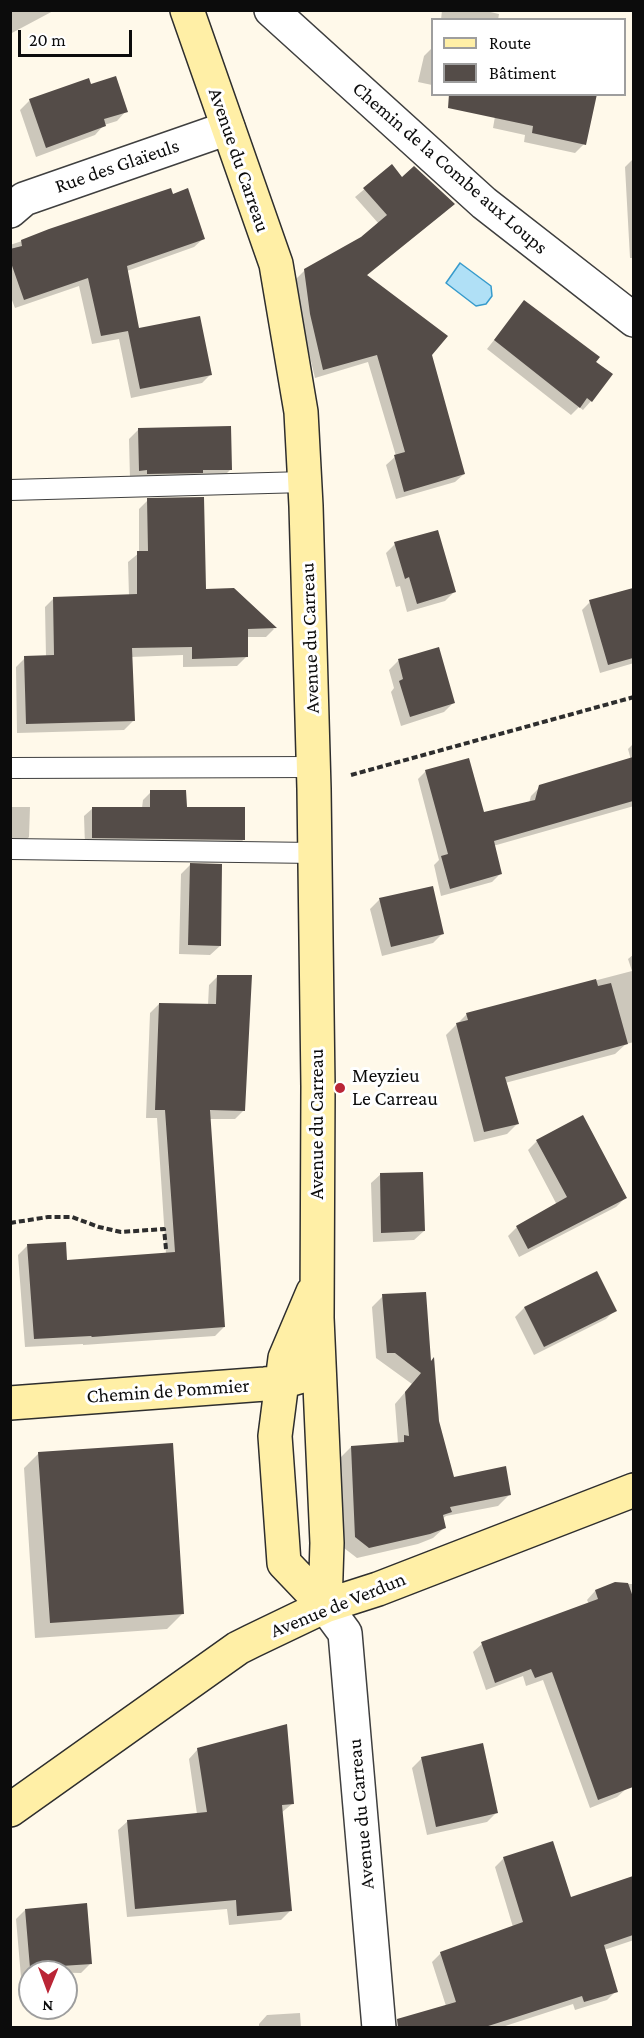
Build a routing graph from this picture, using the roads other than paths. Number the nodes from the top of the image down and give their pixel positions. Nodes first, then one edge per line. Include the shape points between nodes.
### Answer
1 (187, 10) edge
2 (271, 10) edge
3 (228, 128) junction
4 (10, 211) edge
5 (633, 320) edge
6 (305, 482) junction
7 (10, 490) edge
8 (10, 768) edge
9 (314, 778) junction
10 (10, 849) edge
11 (315, 853) junction
12 (317, 1282) junction
13 (320, 1361) junction
14 (282, 1382) junction
15 (10, 1403) edge
16 (633, 1490) edge
17 (326, 1606) junction
18 (10, 1810) edge
19 (379, 2028) edge

1 - 3 street, Avenue du Carreau
2 - 5 street, Chemin de la Combe aux Loups via 484,203
3 - 4 street, Rue des Glaïeuls via 24,199
3 - 6 street, Avenue du Carreau via 276,264 301,412
6 - 7 lane
6 - 9 street, Avenue du Carreau
8 - 9 lane
9 - 11 street, Avenue du Carreau
10 - 11 lane
11 - 12 street, Avenue du Carreau
12 - 13 street, Avenue du Carreau
12 - 14 street, Avenue du Carreau via 285,1358
13 - 14 street, Chemin de Pommier via 300,1378
13 - 17 street, Avenue du Carreau
14 - 15 street, Chemin de Pommier
14 - 17 street, Avenue du Carreau via 275,1436 284,1563
16 - 17 street, Avenue de Verdun
17 - 18 street, Avenue de Verdun via 238,1648
17 - 19 street, Avenue du Carreau via 345,1633

